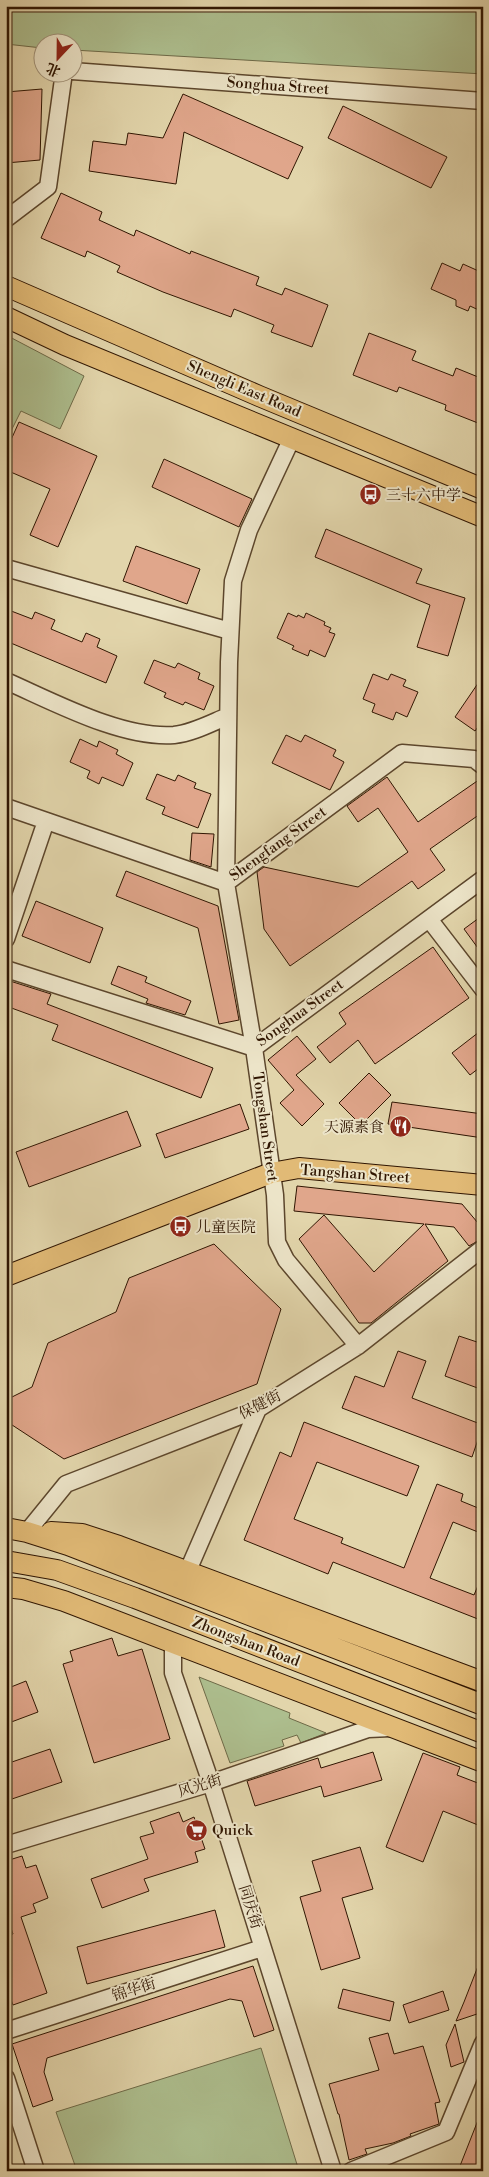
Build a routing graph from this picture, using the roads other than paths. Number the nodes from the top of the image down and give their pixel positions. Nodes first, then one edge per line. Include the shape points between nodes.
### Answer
1 (82, 73) edge
2 (63, 82) edge
3 (483, 101) edge
4 (6, 219) edge
5 (6, 286) edge
6 (6, 318) edge
7 (292, 438) junction
8 (483, 489) edge
9 (483, 516) edge
10 (6, 568) edge
11 (230, 632) junction
12 (6, 681) edge
13 (228, 716) junction
14 (483, 766) edge
15 (6, 807) edge
16 (46, 821) junction
17 (483, 879) edge
18 (226, 883) junction
19 (429, 918) junction
20 (6, 939) edge
21 (6, 969) edge
22 (483, 989) edge
23 (254, 1048) junction
24 (271, 1173) junction
25 (483, 1185) edge
26 (483, 1248) edge
27 (6, 1276) edge
28 (358, 1346) junction
29 (258, 1409) junction
30 (6, 1528) edge
31 (27, 1532) junction
32 (6, 1561) edge
33 (187, 1570) junction
34 (6, 1587) edge
35 (180, 1589) junction
36 (173, 1644) junction
37 (483, 1682) edge
38 (483, 1705) edge
39 (393, 1728) junction
40 (483, 1733) edge
41 (483, 1762) edge
42 (211, 1783) junction
43 (6, 1845) edge
44 (262, 1948) junction
45 (6, 2031) edge
46 (483, 2043) edge
47 (6, 2078) edge
48 (36, 2171) edge
49 (332, 2171) edge
50 (351, 2171) edge

1 - 3 street, Songhua Street
2 - 4 street via 48,187
5 - 8 main road, Shengli East Road
6 - 7 main road
7 - 9 main road
7 - 11 street, Tongshan Street via 240,554 233,581
10 - 11 street
11 - 13 street, Tongshan Street
12 - 13 street via 82,714 151,735 191,732
13 - 18 street, Tongshan Street
14 - 18 street, Shengfang Street via 474,759 402,752
15 - 16 street, Shengfang Street
16 - 18 street, Shengfang Street
16 - 20 street
17 - 19 street, Songhua Street
18 - 23 street, Tongshan Street
19 - 22 street
19 - 23 street, Songhua Street
21 - 23 street, Songhua Street
23 - 24 street, Tongshan Street
24 - 25 main road, Tangshan Street via 299,1168
24 - 27 main road, Tangshan Street
24 - 28 street, Tongshan Street via 277,1242 286,1260
26 - 28 street, 保健街
28 - 29 street, 保健街
29 - 31 street, 保健街 via 66,1484
29 - 33 street
30 - 31 main road
31 - 33 main road via 82,1534
31 - 35 main road, Zhongshan Road
32 - 40 main road, Zhongshan Road via 57,1570 83,1579
33 - 35 street
33 - 37 main road
34 - 36 main road via 64,1601
35 - 38 main road, Zhongshan Road
36 - 39 main road
36 - 42 street, 同庆街 via 173,1673
39 - 41 main road
39 - 42 street, 风光街 via 368,1729
42 - 43 street, 风光街
42 - 44 street, 同庆街
44 - 45 street, 锦华街
44 - 49 street, 同庆街
46 - 50 street via 446,2132
47 - 48 street

